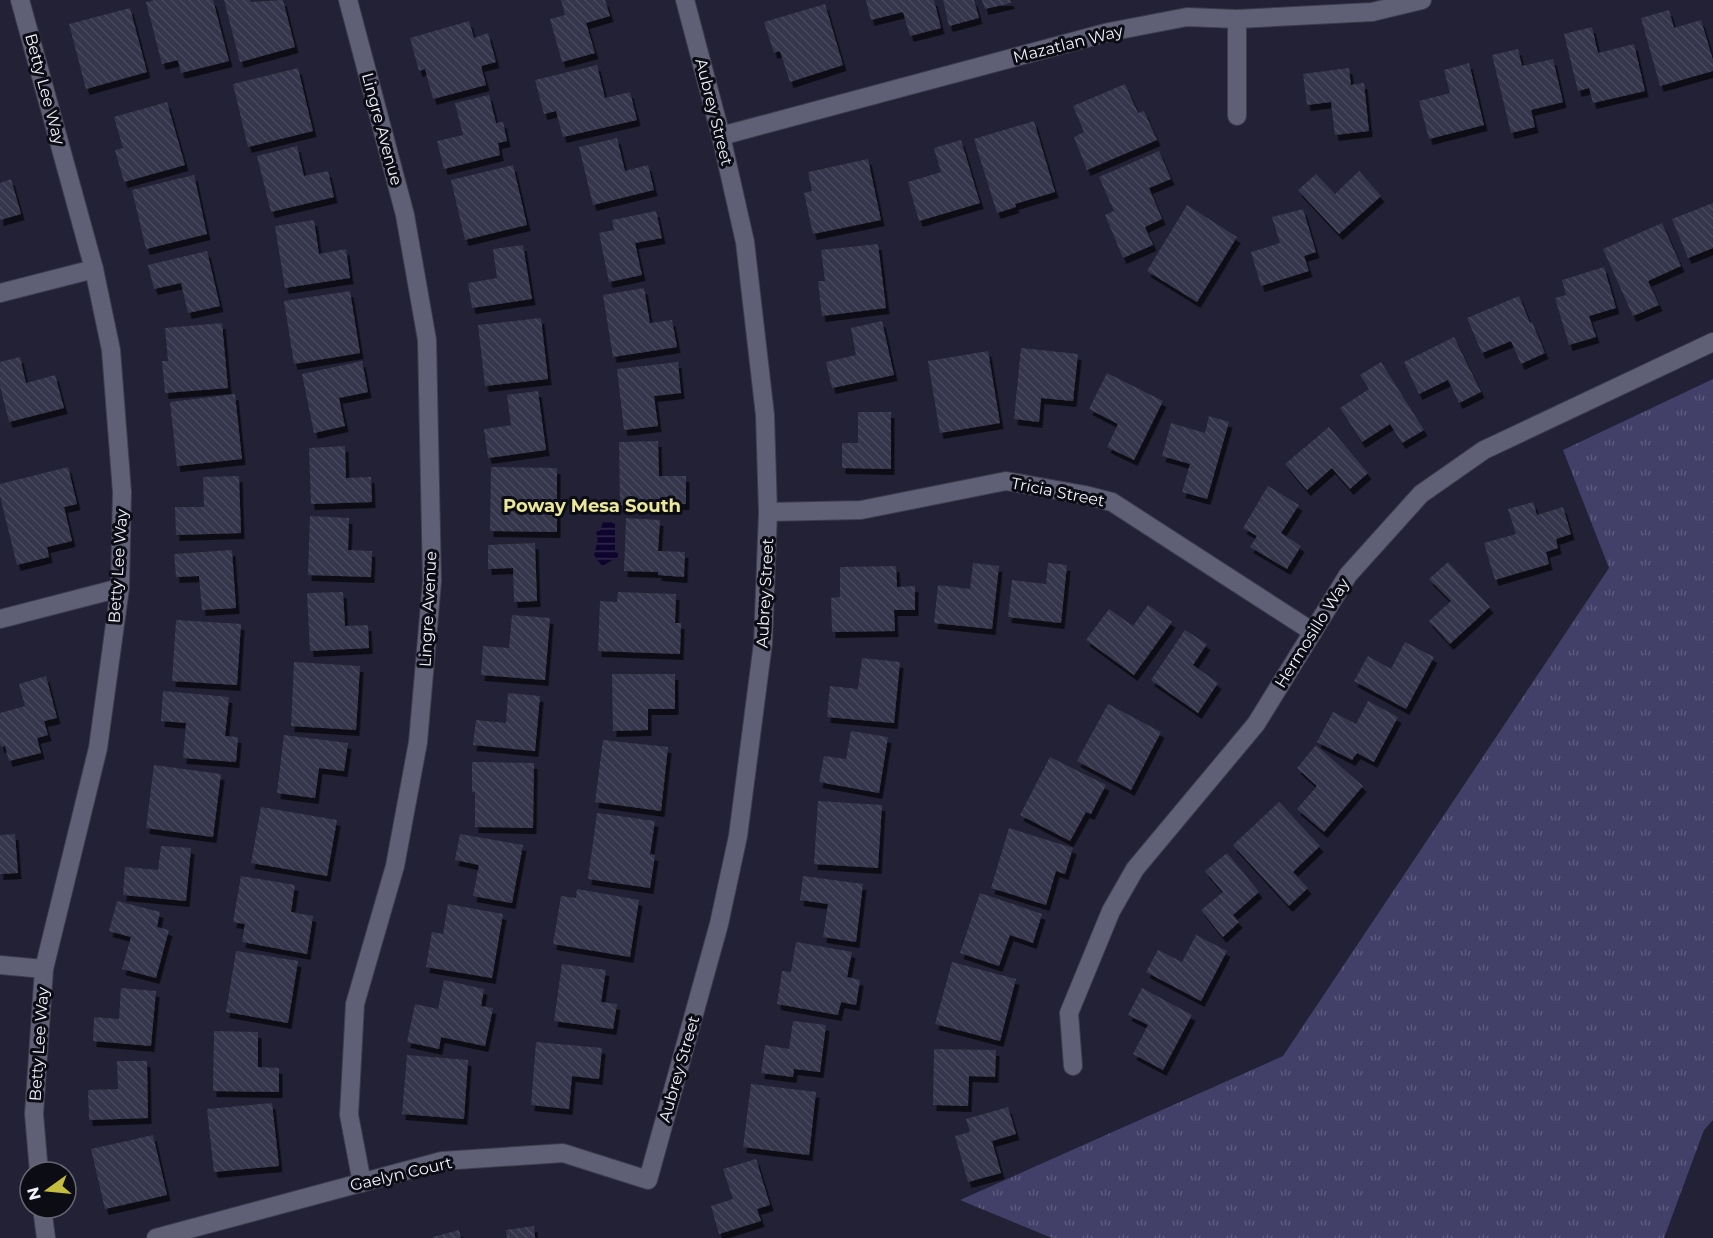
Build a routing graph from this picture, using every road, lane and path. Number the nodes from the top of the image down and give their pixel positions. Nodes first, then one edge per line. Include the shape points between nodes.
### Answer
1 (20, 0) edge
2 (348, 0) edge
3 (685, 0) edge
4 (1422, 0) edge
5 (1237, 19) junction
6 (1237, 116) dead end
7 (721, 136) junction
8 (94, 269) junction
9 (0, 293) edge
10 (1713, 342) edge
11 (768, 512) junction
12 (120, 588) junction
13 (0, 619) edge
14 (1313, 632) junction
15 (0, 965) edge
16 (44, 969) junction
17 (1073, 1066) dead end
18 (38, 1160) edge
19 (648, 1180) joint
20 (362, 1183) junction
21 (44, 1220) edge
22 (46, 1238) edge
23 (156, 1238) edge

1 - 8 street, Betty Lee Way
2 - 20 street, Lingre Avenue via 405,215 427,340 432,581 418,742 395,866 354,1004 349,1115
3 - 7 street, Aubrey Street
4 - 5 street, Mazatlan Way via 1372,12
5 - 6 street
5 - 7 street, Mazatlan Way via 1187,17 1109,32
7 - 11 street, Aubrey Street via 746,254 765,415
8 - 9 street
8 - 12 street, Betty Lee Way via 111,350 122,480
10 - 14 street, Hermosillo Way via 1484,450 1420,494 1348,575
11 - 14 street, Tricia Street via 861,510 1006,481 1085,495 1112,502
11 - 19 street, Aubrey Street via 763,643 738,836 719,924
12 - 13 street
12 - 16 street, Betty Lee Way via 98,747
14 - 17 street, Hermosillo Way via 1256,724 1135,869 1111,911 1069,1013
15 - 16 street
16 - 18 street, Betty Lee Way via 34,1114
19 - 20 street, Gaelyn Court via 563,1153 442,1161
20 - 23 street, Gaelyn Court
21 - 22 street

